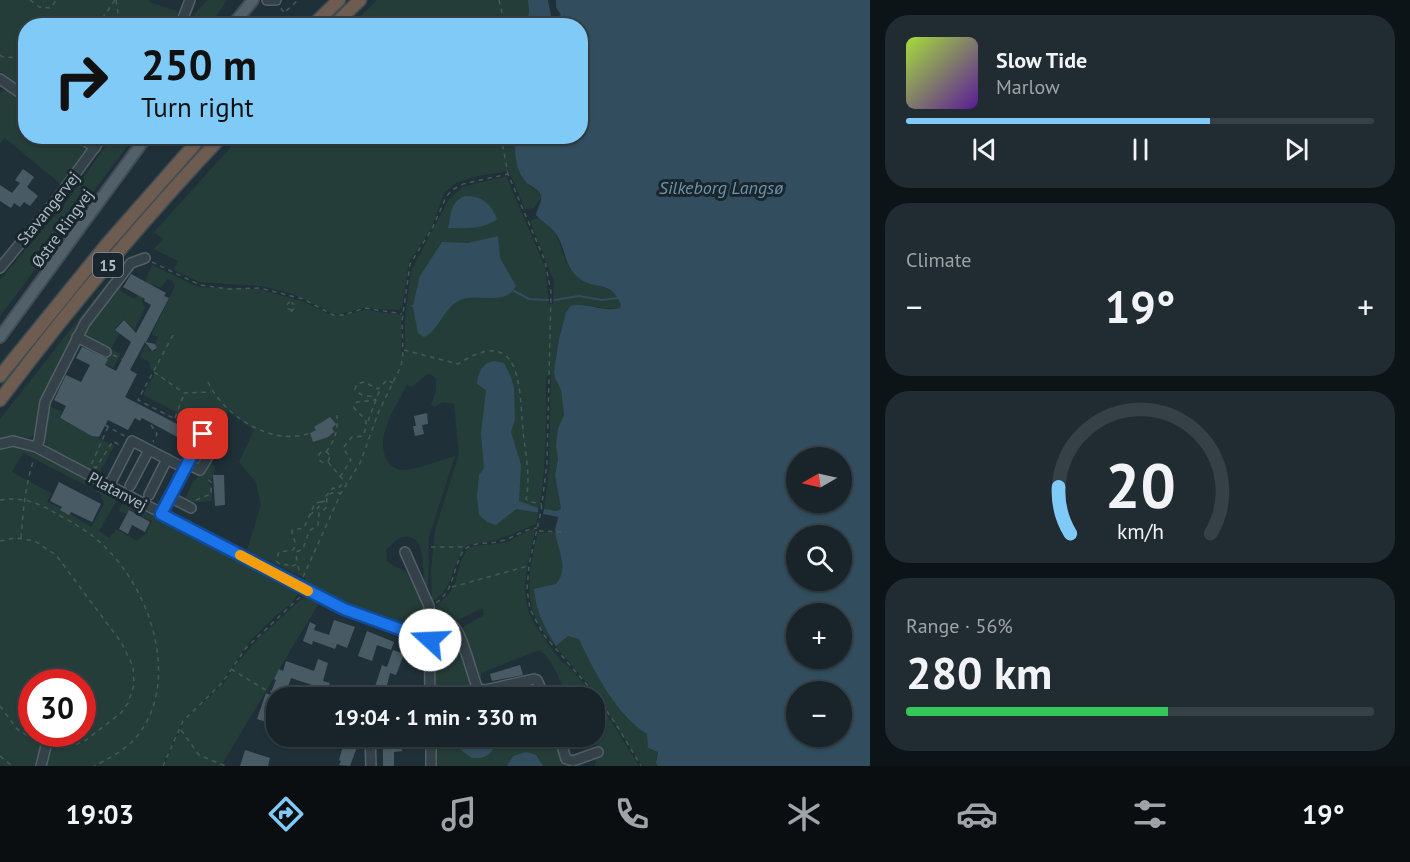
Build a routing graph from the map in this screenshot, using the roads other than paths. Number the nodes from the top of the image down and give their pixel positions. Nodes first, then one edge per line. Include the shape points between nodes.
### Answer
1 (190, 0) edge
2 (253, 0) edge
3 (267, 0) edge
4 (275, 0) edge
5 (339, 0) edge
6 (360, 0) edge
7 (183, 18) edge
8 (238, 18) edge
9 (320, 18) edge
10 (341, 18) edge
11 (0, 79) edge
12 (18, 91) edge
13 (90, 144) edge
14 (98, 144) edge
15 (141, 144) edge
16 (195, 144) edge
17 (215, 144) edge
18 (95, 148) junction
19 (145, 258) road end
20 (0, 268) edge
21 (0, 337) edge
22 (77, 337) junction
23 (106, 352) dead end
24 (0, 376) edge
25 (0, 400) edge
26 (188, 425) road end
27 (0, 444) edge
28 (36, 447) junction
29 (149, 450) junction
30 (208, 455) road end
31 (167, 459) junction
32 (185, 466) junction
33 (109, 486) junction
34 (130, 486) dead end
35 (149, 495) dead end
36 (170, 497) junction
37 (191, 508) road end
38 (161, 514) junction
39 (405, 552) dead end
40 (430, 621) junction
41 (430, 640) junction
42 (430, 687) edge
43 (477, 687) edge
44 (498, 687) edge
45 (540, 687) edge
46 (46, 747) edge
47 (370, 747) edge
48 (430, 747) edge
49 (562, 747) edge
50 (598, 752) dead end
51 (587, 756) junction
52 (41, 766) edge
53 (371, 766) edge
54 (431, 766) edge
55 (591, 766) edge

1 - 7 street
2 - 8 main road
3 - 4 street
5 - 9 highway
6 - 10 highway
11 - 12 street
13 - 18 street
14 - 18 street, Stavangervej
15 - 21 main road, Østre Ringvej
16 - 24 highway, 15 via 107,244
17 - 25 highway, 15 via 104,269
18 - 20 street, Stavangervej
19 - 22 street via 131,263
22 - 23 street
22 - 28 street via 45,402
26 - 32 street via 203,434
27 - 28 street, Platanvej via 13,441
28 - 33 street, Platanvej
29 - 31 street
29 - 33 street via 132,441
29 - 34 street
30 - 32 street via 200,470
31 - 32 street
31 - 35 street
32 - 36 street
33 - 38 street, Platanvej
36 - 37 street
36 - 38 street
38 - 41 street, Platanvej via 344,609
39 - 40 street via 429,606
40 - 41 street
40 - 43 street via 451,624 459,632
41 - 42 street
44 - 45 street via 534,679
46 - 52 street
47 - 53 street
48 - 54 street
49 - 51 street via 566,759
50 - 51 street
51 - 55 street

